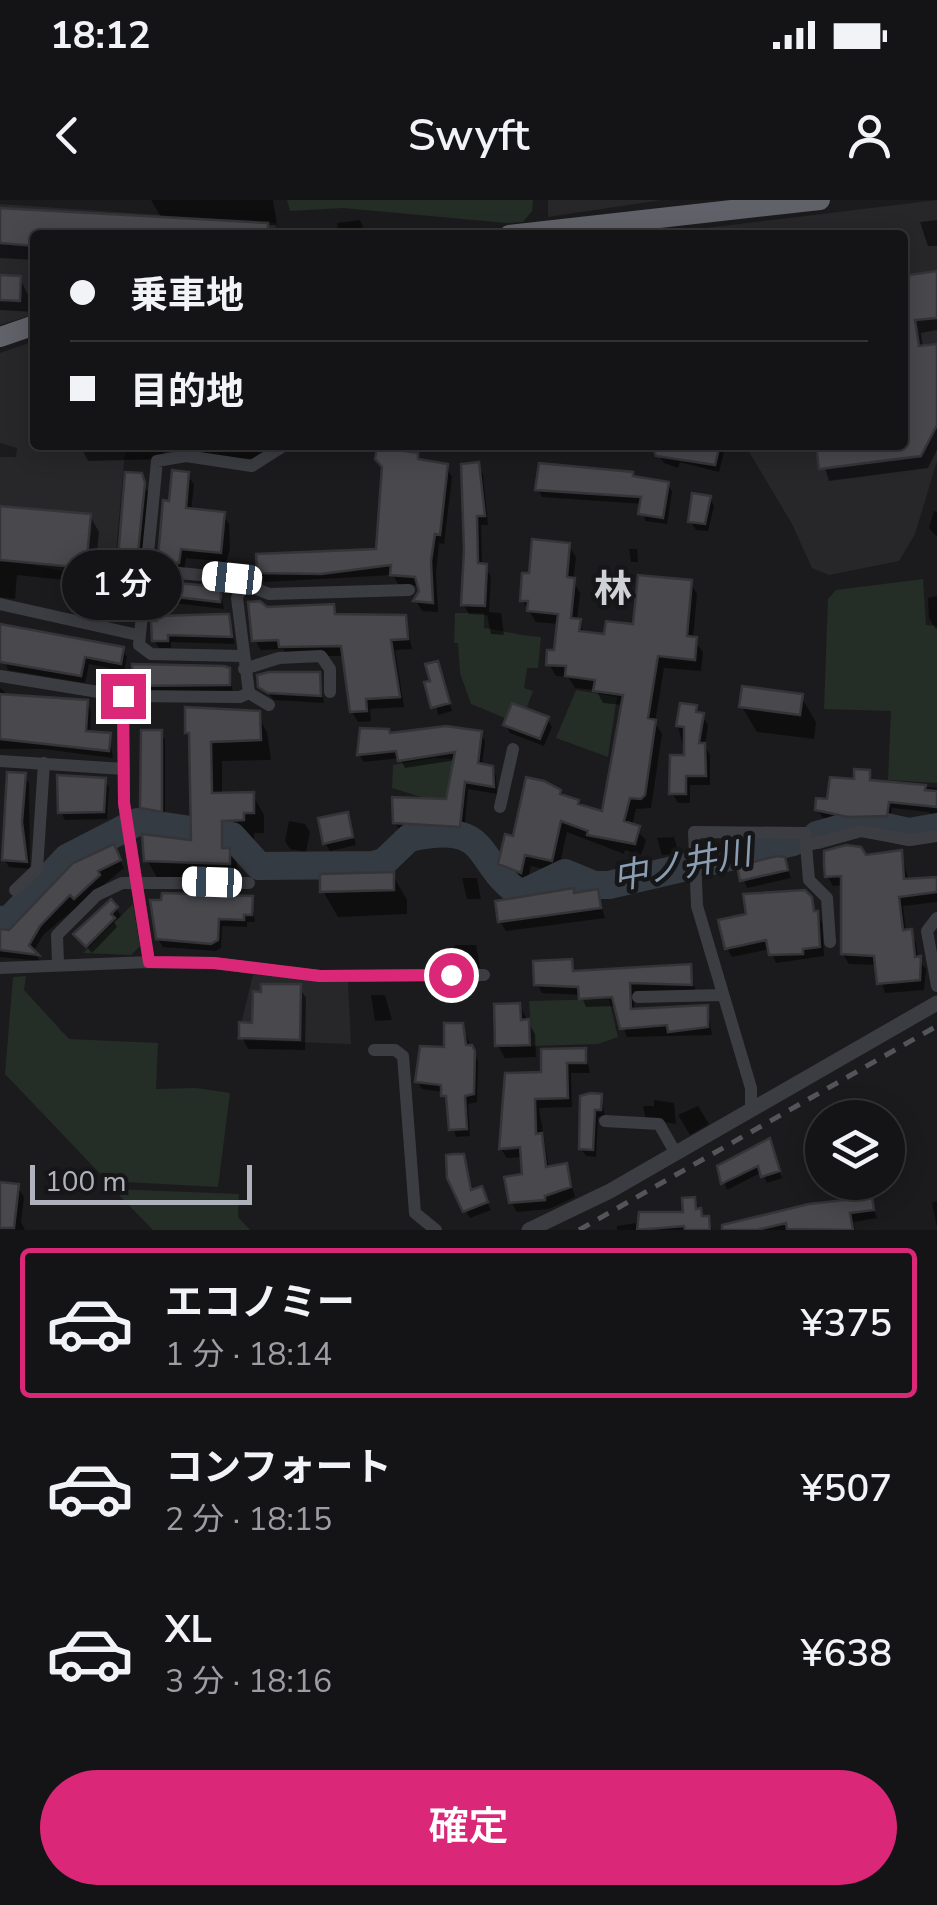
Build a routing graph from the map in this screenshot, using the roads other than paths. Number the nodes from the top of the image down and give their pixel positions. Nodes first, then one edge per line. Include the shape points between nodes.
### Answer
1 (820, 200) edge
2 (553, 230) edge
3 (30, 327) edge
4 (0, 337) edge
5 (277, 450) edge
6 (148, 570) junction
7 (243, 582) junction
8 (409, 590) dead end
9 (0, 604) edge
10 (138, 634) junction
11 (242, 662) junction
12 (0, 676) edge
13 (330, 692) dead end
14 (249, 693) junction
15 (123, 696) junction
16 (269, 705) dead end
17 (513, 749) dead end
18 (0, 761) edge
19 (44, 764) junction
20 (124, 770) junction
21 (500, 806) dead end
22 (937, 836) edge
23 (805, 846) junction
24 (136, 879) junction
25 (249, 883) dead end
26 (15, 890) dead end
27 (937, 918) edge
28 (830, 942) dead end
29 (149, 962) junction
30 (58, 963) junction
31 (0, 968) edge
32 (484, 975) dead end
33 (937, 986) edge
34 (723, 994) junction
35 (638, 997) dead end
36 (937, 1003) edge
37 (374, 1050) dead end
38 (752, 1107) junction
39 (605, 1121) dead end
40 (675, 1152) junction
41 (436, 1230) edge
42 (528, 1230) edge

1 - 2 highway
3 - 4 highway
5 - 6 street via 252,466 186,456 157,461
6 - 7 street
6 - 10 street
7 - 8 street via 288,595
7 - 11 street via 237,598
9 - 10 street
10 - 11 street via 139,645 151,654
11 - 13 street via 321,656 330,669
11 - 14 street
12 - 15 street
14 - 15 street
14 - 16 street
15 - 20 street
17 - 21 street
18 - 19 street
19 - 20 street
19 - 26 street via 37,868
20 - 24 street
22 - 23 street via 910,840 861,831
23 - 28 street via 809,880 827,898
23 - 34 street via 806,833 694,832 696,906
24 - 25 street
24 - 29 street
24 - 30 street via 97,895 57,935
27 - 33 street via 927,931
29 - 30 street
29 - 32 street via 320,976
30 - 31 street
34 - 35 street
34 - 38 street
36 - 38 street
37 - 41 street via 403,1056 415,1214
38 - 40 street
39 - 40 street via 658,1124
40 - 42 street

